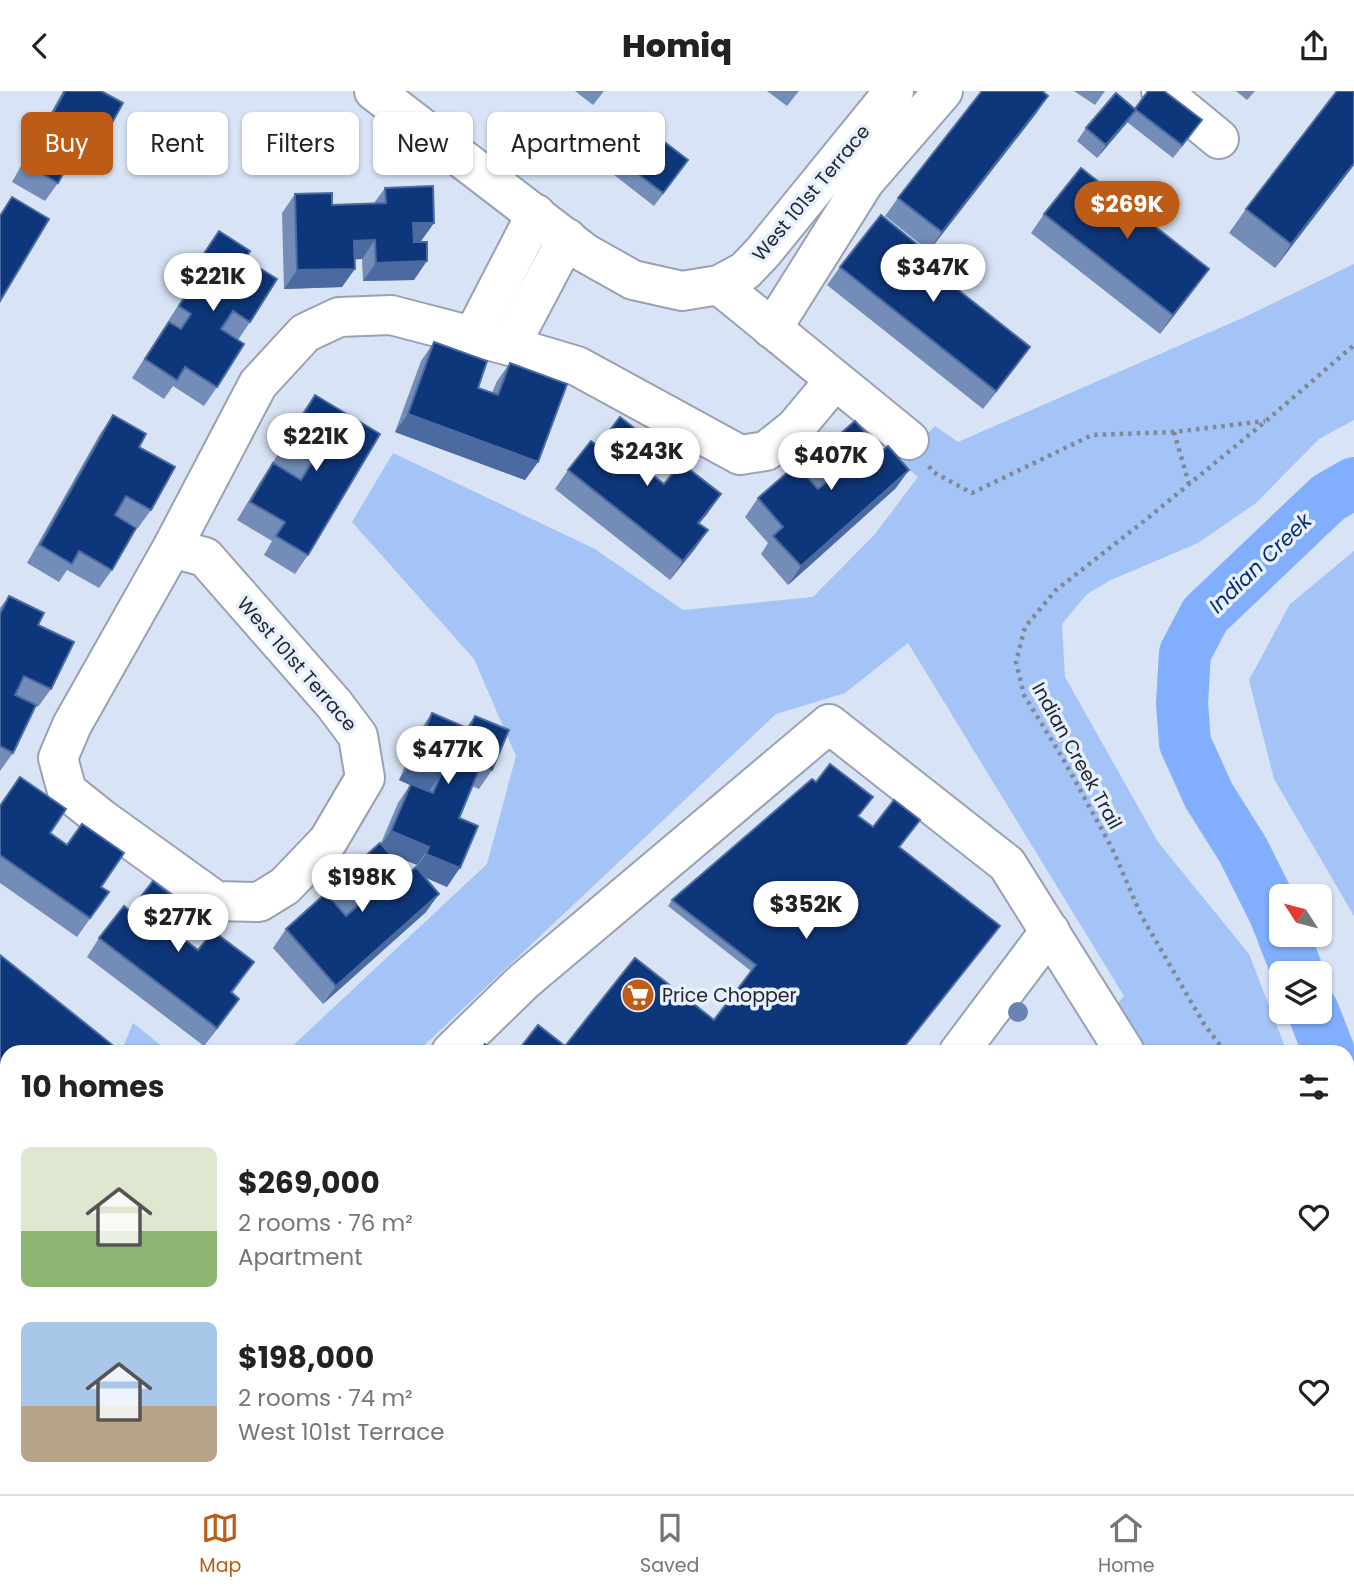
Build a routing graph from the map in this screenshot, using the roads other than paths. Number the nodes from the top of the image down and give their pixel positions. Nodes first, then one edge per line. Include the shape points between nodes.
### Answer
1 (374, 91) edge
2 (894, 91) edge
3 (943, 91) edge
4 (1161, 91) edge
5 (1219, 139) dead end
6 (536, 214) junction
7 (567, 238) junction
8 (719, 285) junction
9 (772, 329) junction
10 (473, 336) junction
11 (510, 346) junction
12 (835, 380) junction
13 (909, 440) road end
14 (172, 548) junction
15 (1050, 931) junction
16 (457, 1045) edge
17 (964, 1045) edge
18 (1121, 1045) edge

1 - 6 street, West 101st Terrace
2 - 8 street, West 101st Terrace via 764,252 745,271
3 - 9 street via 865,181
4 - 5 street
6 - 7 street, West 101st Terrace
6 - 10 street
7 - 8 street, West 101st Terrace via 633,280 681,291
7 - 11 street
8 - 9 street
9 - 12 street
10 - 11 street, West 101st Terrace
10 - 14 street, West 101st Terrace via 391,315 339,317 305,333 258,384
11 - 12 street, West 101st Terrace via 577,366 740,455 766,450 794,428
12 - 13 street
14 - 14 street, West 101st Terrace via 58,758 67,791 216,901 259,902 285,886 328,841 365,778 358,736 205,557
15 - 16 street via 1007,864 829,724 524,981
15 - 17 street
15 - 18 street

